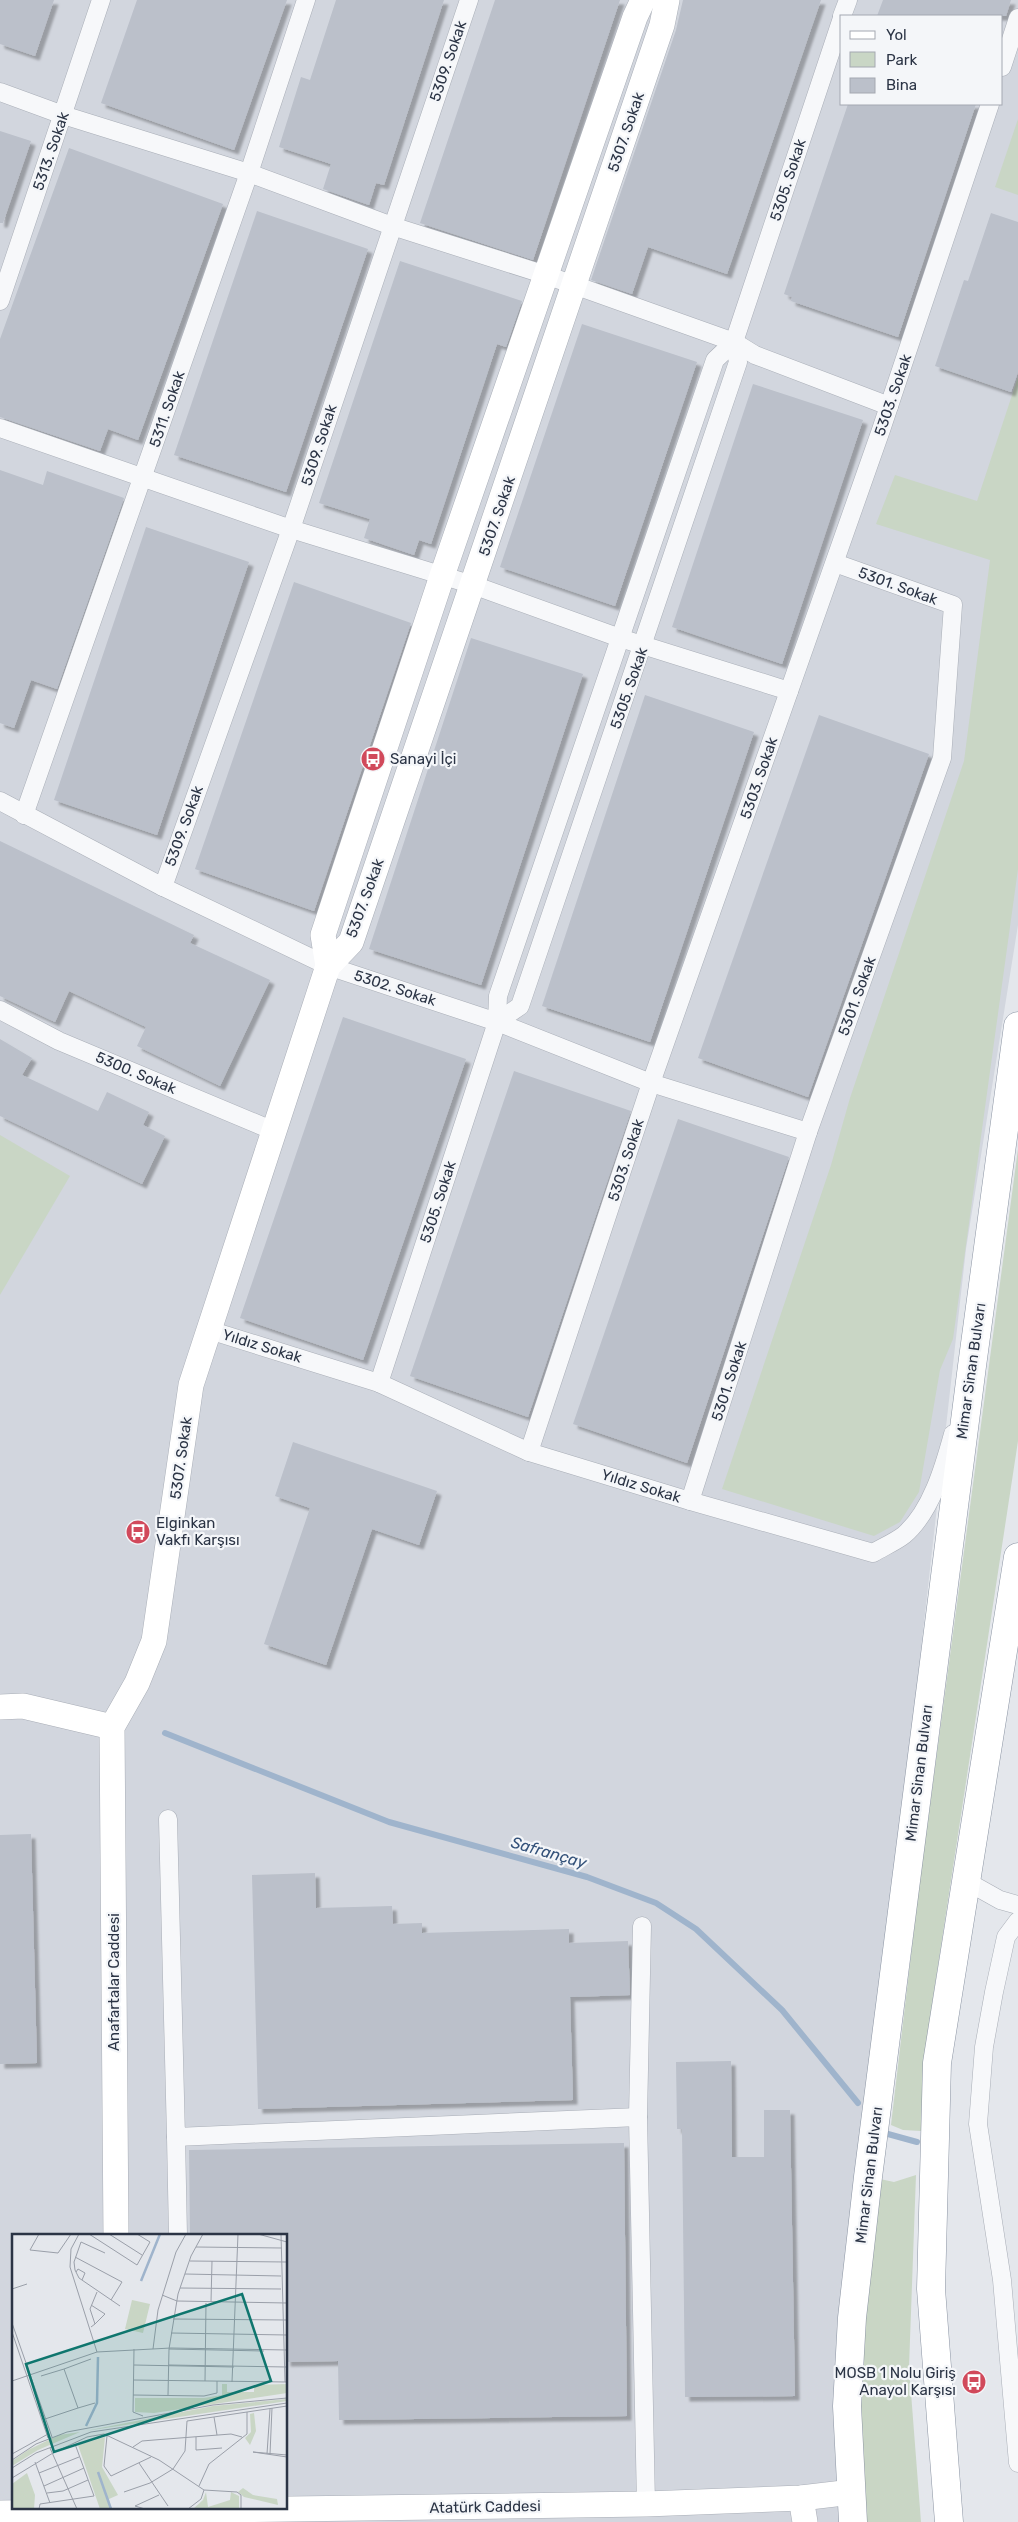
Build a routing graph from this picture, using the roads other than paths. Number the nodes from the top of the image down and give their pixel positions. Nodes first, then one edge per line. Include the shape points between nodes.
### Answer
1 (101, 0) edge
2 (306, 0) edge
3 (469, 0) edge
4 (643, 0) edge
5 (667, 0) edge
6 (848, 0) edge
7 (843, 15) edge
8 (1018, 18) edge
9 (840, 23) edge
10 (1003, 64) edge
11 (0, 92) edge
12 (990, 105) edge
13 (63, 115) junction
14 (249, 173) junction
15 (392, 226) junction
16 (546, 275) junction
17 (574, 285) junction
18 (0, 301) edge
19 (734, 342) junction
20 (889, 406) junction
21 (0, 428) edge
22 (144, 478) junction
23 (291, 528) junction
24 (835, 563) junction
25 (442, 576) junction
26 (473, 585) junction
27 (620, 638) junction
28 (644, 645) junction
29 (789, 691) junction
30 (0, 801) edge
31 (24, 815) junction
32 (163, 887) junction
33 (328, 966) junction
34 (0, 1010) edge
35 (497, 1022) junction
36 (1018, 1026) edge
37 (652, 1083) junction
38 (274, 1131) junction
39 (808, 1132) junction
40 (209, 1330) junction
41 (972, 1366) junction
42 (379, 1383) junction
43 (530, 1452) junction
44 (690, 1501) junction
45 (1018, 1557) edge
46 (0, 1707) edge
47 (112, 1727) junction
48 (168, 1819) dead end
49 (966, 1881) junction
50 (1018, 1905) edge
51 (1018, 1921) edge
52 (642, 1926) dead end
53 (638, 2117) junction
54 (176, 2137) junction
55 (116, 2234) edge
56 (178, 2234) edge
57 (1010, 2280) edge
58 (1018, 2463) edge
59 (852, 2492) junction
60 (646, 2504) junction
61 (803, 2510) edge
62 (0, 2513) edge
63 (119, 2514) edge
64 (853, 2522) edge
65 (949, 2522) edge

1 - 13 street, 5313. Sokak
2 - 14 street, 5311. Sokak
3 - 15 street, 5309. Sokak
4 - 16 street, 5307. Sokak
5 - 17 street, 5307. Sokak via 662,25
6 - 7 street, 5305. Sokak
8 - 10 street
9 - 19 street, 5305. Sokak
11 - 13 street
12 - 20 street, 5303. Sokak
13 - 14 street
13 - 18 street, 5313. Sokak
14 - 15 street
14 - 22 street, 5311. Sokak
15 - 16 street
15 - 23 street, 5309. Sokak
16 - 17 street
16 - 25 street, 5307. Sokak
17 - 19 street
17 - 26 street, 5307. Sokak
19 - 20 street via 755,355
19 - 27 street, 5305. Sokak via 715,360
19 - 28 street, 5305. Sokak via 738,362
20 - 24 street, 5303. Sokak
21 - 22 street
22 - 23 street
22 - 31 street, 5311. Sokak
23 - 25 street
23 - 32 street, 5309. Sokak
24 - 29 street, 5303. Sokak
24 - 39 street, 5301. Sokak via 953,605 942,758
25 - 26 street
25 - 33 street, 5307. Sokak via 323,935
26 - 27 street
26 - 33 street, 5307. Sokak via 351,942
27 - 28 street
27 - 35 street, 5305. Sokak via 498,996
28 - 29 street
28 - 35 street, 5305. Sokak via 520,1006
29 - 37 street, 5303. Sokak
30 - 31 street, 5302. Sokak
31 - 32 street, 5302. Sokak
32 - 33 street, 5302. Sokak
33 - 35 street, 5302. Sokak
33 - 38 street, 5307. Sokak
34 - 38 street, 5300. Sokak via 59,1041
35 - 37 street, 5302. Sokak
35 - 42 street, 5305. Sokak
36 - 41 highway, Mimar Sinan Bulvarı
37 - 39 street, 5302. Sokak
37 - 43 street, 5303. Sokak
38 - 40 street, 5307. Sokak
39 - 44 street, 5301. Sokak
40 - 42 street, Yıldız Sokak
40 - 47 street, 5307. Sokak via 191,1385 154,1641 137,1683
41 - 44 street, Yıldız Sokak via 945,1461 928,1504 904,1535 873,1552
41 - 59 highway, Mimar Sinan Bulvarı via 853,2309 847,2406
42 - 43 street, Yıldız Sokak
43 - 44 street, Yıldız Sokak
45 - 49 highway
46 - 47 street via 23,1706
47 - 55 street, Anafartalar Caddesi
48 - 54 street
49 - 50 street via 1000,1900
49 - 65 highway via 938,2063 933,2185 931,2289
51 - 57 street via 1006,1937 994,1992 984,2047 978,2124
52 - 53 street
53 - 54 street
53 - 60 street
54 - 56 street
57 - 58 street
59 - 61 street, Atatürk Caddesi
59 - 64 highway, Mimar Sinan Bulvarı
60 - 61 street, Atatürk Caddesi
60 - 63 street, Atatürk Caddesi
62 - 63 street, Atatürk Caddesi

